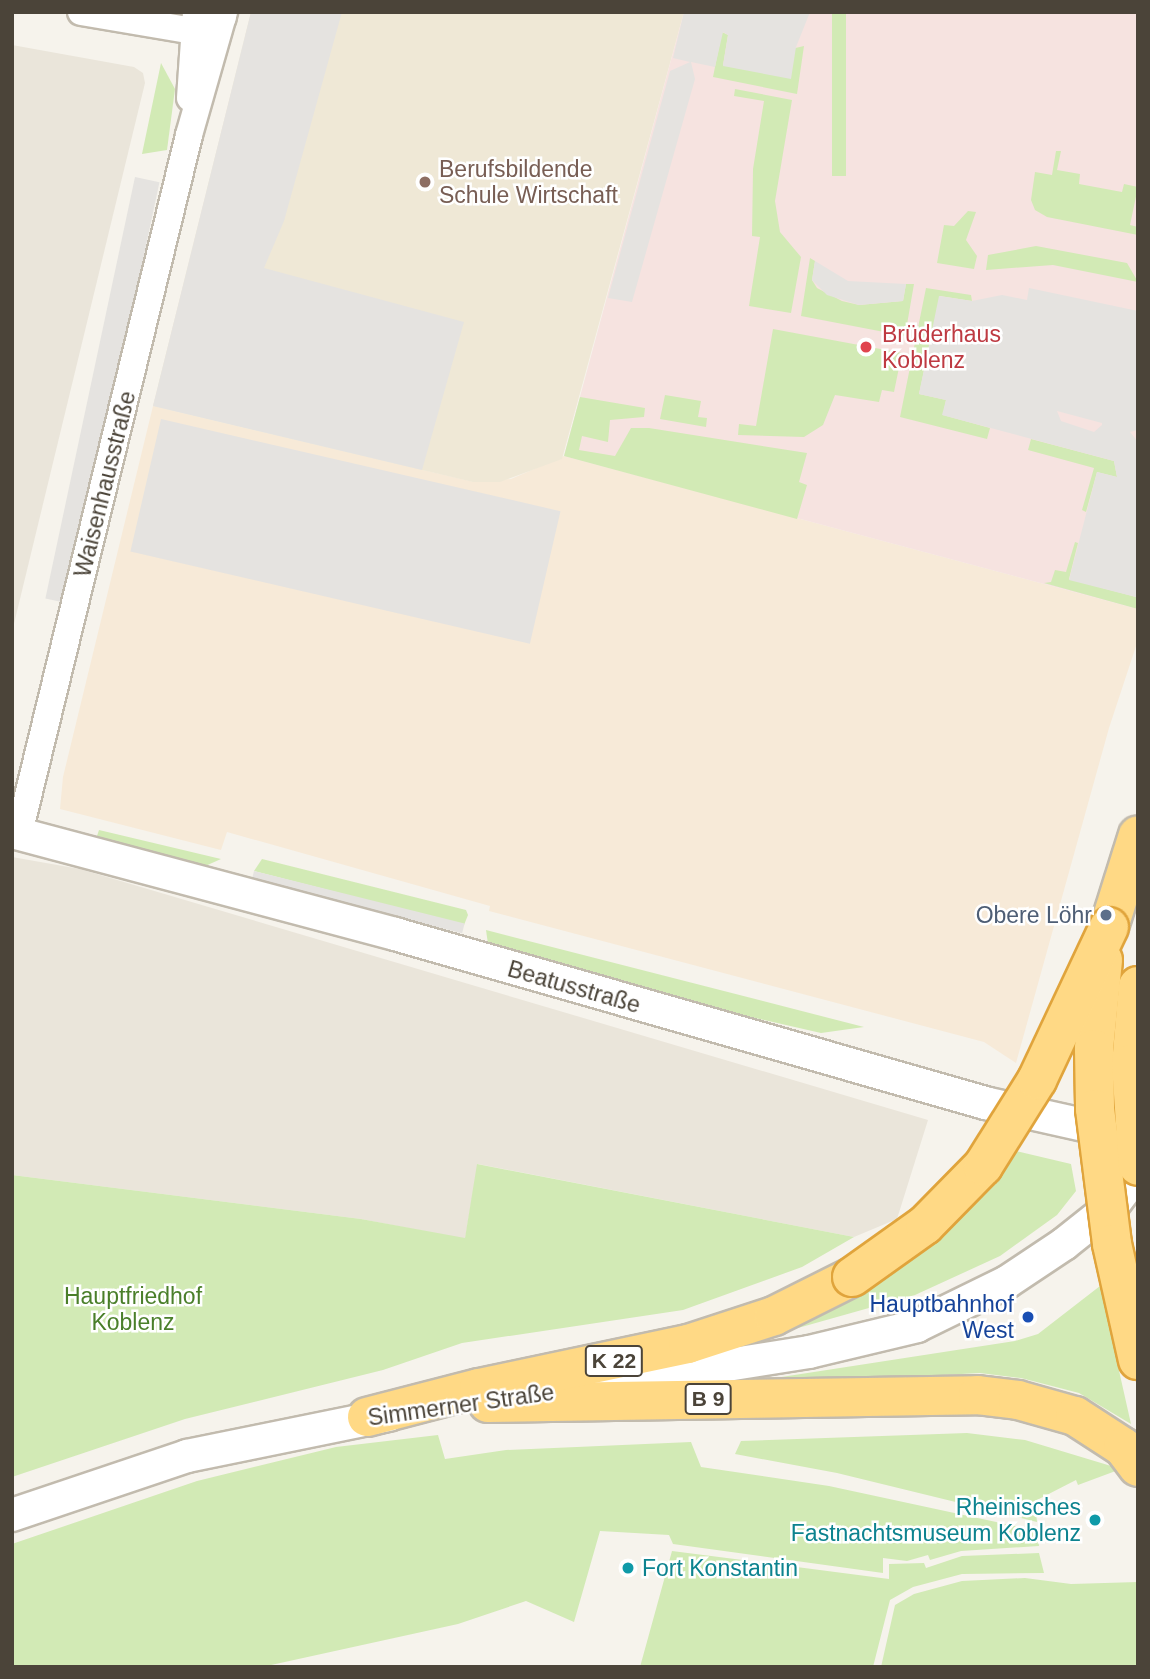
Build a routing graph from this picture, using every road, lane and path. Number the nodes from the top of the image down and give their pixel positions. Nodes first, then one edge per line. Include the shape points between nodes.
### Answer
1 (81, 12) edge
2 (223, 14) edge
3 (194, 22) edge
4 (189, 135) junction
5 (15, 833) edge
6 (1138, 835) edge
7 (1109, 927) junction
8 (1138, 986) edge
9 (1085, 1127) junction
10 (1138, 1136) edge
11 (1138, 1166) edge
12 (1138, 1172) edge
13 (1064, 1244) junction
14 (1138, 1360) edge
15 (488, 1403) junction
16 (367, 1417) junction
17 (1138, 1467) edge
18 (12, 1515) edge

1 - 3 street
2 - 3 street, Waisenhausstraße via 206,30
2 - 4 street, Waisenhausstraße
3 - 4 street, Waisenhausstraße
4 - 5 street, Waisenhausstraße
5 - 9 street, Beatusstraße
6 - 7 highway
7 - 14 highway, bridge via 1097,1010 1095,1110 1112,1244
7 - 16 highway, K 22, bridge via 1037,1080 984,1166 940,1213 852,1277 774,1316 688,1344
8 - 11 highway, bridge via 1132,1064
9 - 10 street, Beatusstraße
9 - 13 street, Simmerner Straße via 1090,1189 1085,1210
12 - 13 street, Simmerner Straße via 1113,1205
13 - 15 street, Simmerner Straße / K 22 via 1007,1282 917,1326 809,1352
15 - 16 street, Simmerner Straße / K 22
15 - 17 highway, B 9 via 929,1395 1018,1400 1075,1416 1123,1447
16 - 18 street, Simmerner Straße / K 22 via 187,1456

